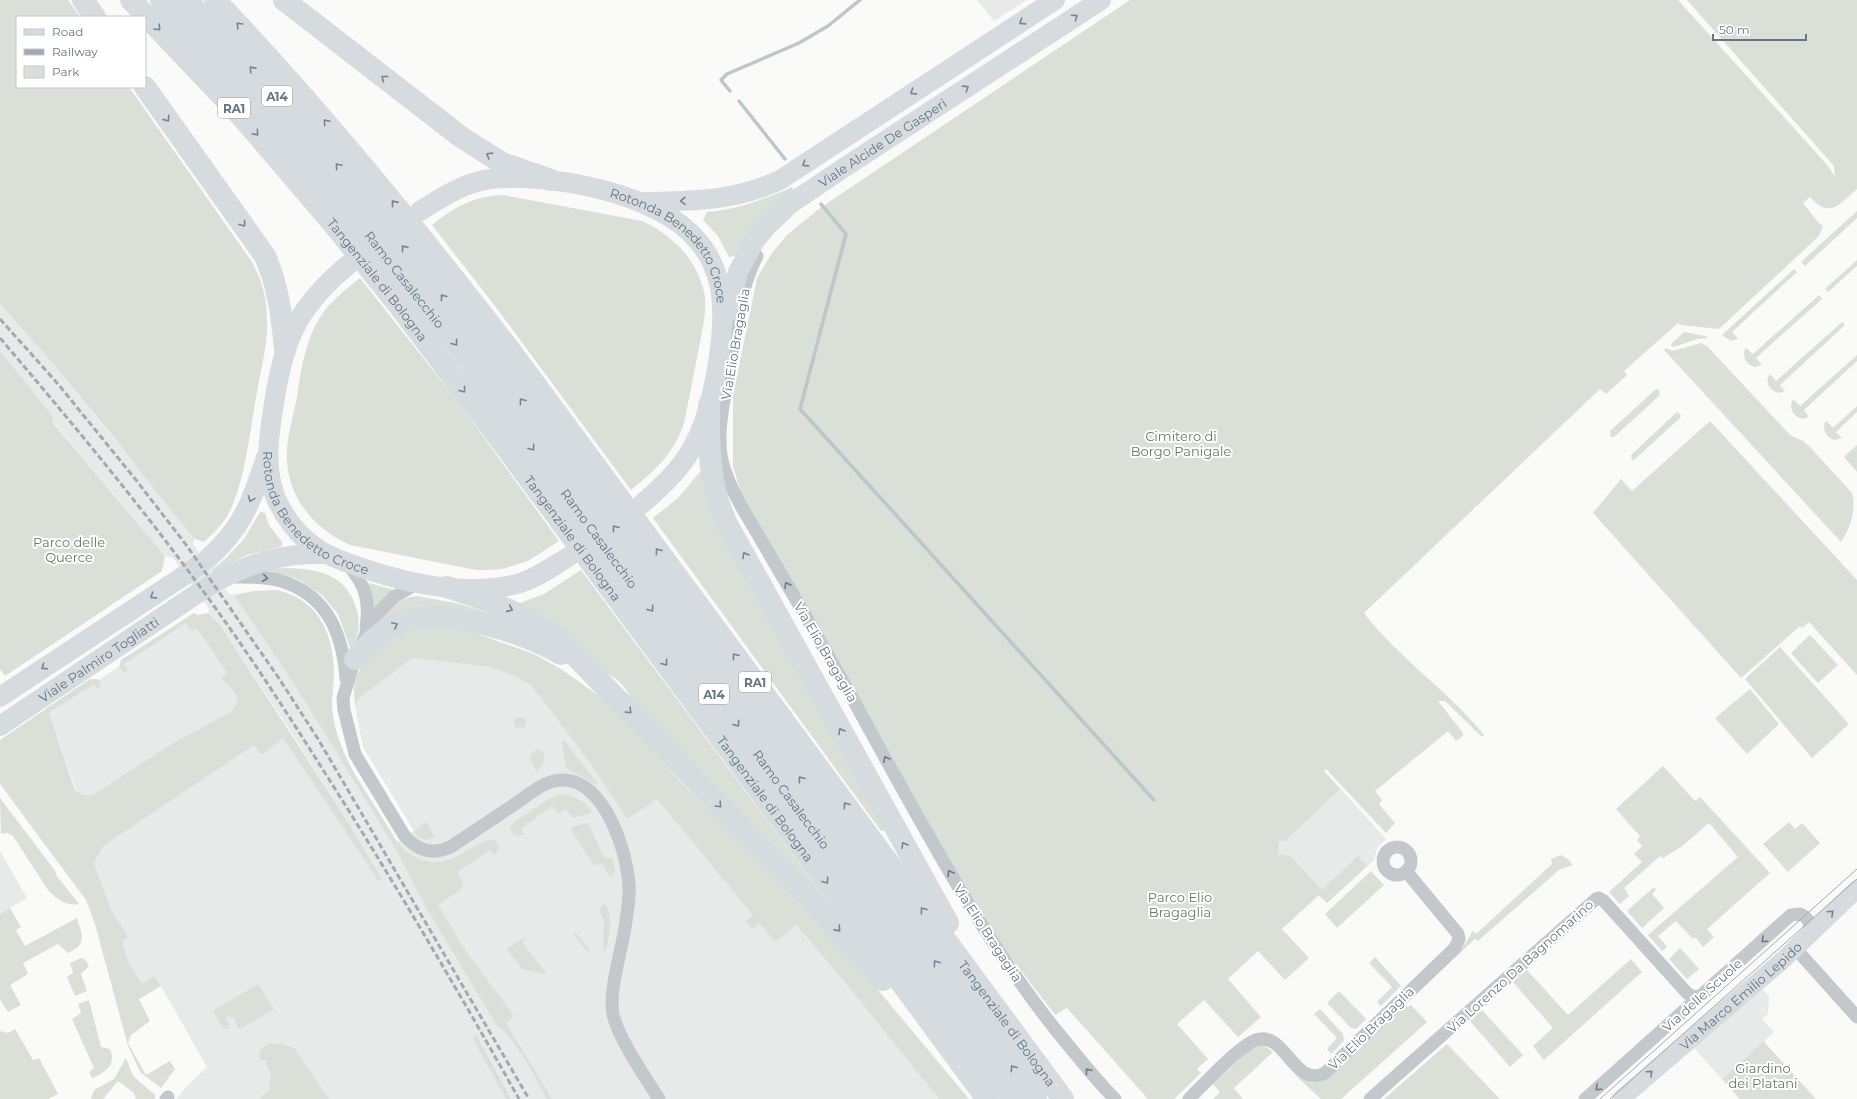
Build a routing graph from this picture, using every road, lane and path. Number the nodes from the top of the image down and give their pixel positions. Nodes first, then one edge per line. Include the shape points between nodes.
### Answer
1 (83, 0) edge
2 (131, 0) edge
3 (160, 0) edge
4 (186, 0) edge
5 (215, 0) edge
6 (284, 0) edge
7 (1055, 0) edge
8 (1101, 0) edge
9 (94, 16) edge
10 (146, 88) edge
11 (828, 178) junction
12 (550, 180) junction
13 (355, 202) junction
14 (641, 202) junction
15 (420, 211) dead end
16 (349, 264) dead end
17 (421, 285) junction
18 (720, 333) junction
19 (285, 349) junction
20 (709, 405) junction
21 (268, 449) junction
22 (642, 504) dead end
23 (326, 554) junction
24 (570, 556) dead end
25 (205, 561) tunnel mouth
26 (346, 563) junction
27 (185, 575) tunnel mouth
28 (223, 579) joint
29 (418, 583) junction
30 (446, 587) junction
31 (198, 593) tunnel mouth
32 (365, 632) junction
33 (355, 659) junction
34 (346, 684) junction
35 (606, 688) junction
36 (0, 697) edge
37 (0, 726) edge
38 (1406, 871) dead end
39 (1857, 889) edge
40 (1801, 942) junction
41 (1700, 996) junction
42 (1857, 1017) edge
43 (1060, 1095) edge
44 (659, 1099) edge
45 (983, 1099) edge
46 (986, 1099) edge
47 (1012, 1099) edge
48 (1036, 1099) edge
49 (1115, 1099) edge
50 (1189, 1099) edge
51 (1370, 1099) edge
52 (1585, 1099) edge
53 (1621, 1099) edge

1 - 9 highway
2 -> 13 highway, Tangenziale di Bologna / RA1 via 242,117
3 - 13 highway, Ramo Casalecchio / A14 via 270,117
13 -> 4 highway, Ramo Casalecchio / A14 via 291,112
13 -> 5 highway, Tangenziale di Bologna / RA1 via 266,53
12 -> 6 highway via 502,163 461,137
7 -> 14 main road, Viale Alcide De Gasperi via 780,180 729,198
11 -> 8 main road, Viale Alcide De Gasperi
10 -> 19 highway via 265,256 279,296
11 - 18 main road, Viale Alcide De Gasperi via 790,204 756,239 738,272
49 -> 11 street, Via Elio Bragaglia via 1095,1079 1029,996 986,933 932,844 728,480 721,456 720,430 742,295 748,275 762,246 775,230 799,203
12 - 14 main road, Rotonda Benedetto Croce via 592,188
12 - 15 main road, Rotonda Benedetto Croce via 491,179 460,188
13 - 17 highway, Ramo Casalecchio / A14
13 - 17 highway, Tangenziale di Bologna / RA1
14 - 18 main road, Rotonda Benedetto Croce via 680,223 705,250 719,284
16 - 19 main road, Rotonda Benedetto Croce via 307,305
43 -> 17 highway, Tangenziale di Bologna / RA1 via 512,353
17 -> 46 highway, Tangenziale di Bologna / RA1 via 502,442
17 -> 47 highway, Ramo Casalecchio / A14 via 476,371
48 -> 17 highway, Ramo Casalecchio / A14 via 534,418
18 - 20 main road, Rotonda Benedetto Croce
19 - 21 main road, Rotonda Benedetto Croce
20 - 22 main road, Rotonda Benedetto Croce via 699,436 684,461
43 -> 20 highway via 929,891 726,522 718,505 711,471
21 - 23 main road, Rotonda Benedetto Croce via 271,479 283,511 300,535
21 -> 25 main road via 242,519 228,539
23 - 26 main road, Rotonda Benedetto Croce
23 - 28 main road via 298,554 274,558 247,566
24 - 30 main road, Rotonda Benedetto Croce via 517,584 492,588
26 - 29 main road, Rotonda Benedetto Croce
26 - 32 street via 359,578 366,592 368,604
27 -> 36 main road, Viale Palmiro Togliatti
28 -> 34 street via 266,578 281,581 315,600 324,609 335,628 345,662
29 - 30 main road, Rotonda Benedetto Croce
29 - 32 street via 394,597 383,607
30 -> 35 highway via 484,599 532,621 560,640
31 - 37 main road, Viale Palmiro Togliatti
32 - 33 street
33 - 34 street
33 -> 35 highway via 370,642 392,626 414,618 450,618 504,630 546,646 565,656
34 - 44 street via 344,710 355,754 404,835 424,850 439,852 452,846 532,792 556,781 569,781 582,787 603,805 614,826 626,863 629,887 626,923 612,997 613,1015 620,1034
35 -> 45 highway via 812,901 886,983
38 - 50 street, Via Elio Bragaglia via 1458,934 1459,939 1455,948 1325,1073 1315,1076 1305,1073 1274,1044 1259,1039 1232,1058
40 -> 39 main road, Via Marco Emilio Lepido
40 -> 41 street, Via delle Scuole via 1810,928 1809,921 1802,914 1793,914
40 - 42 street
53 -> 40 main road, Via Marco Emilio Lepido
41 - 51 street, Via Lorenzo Da Bagnomarino via 1693,997 1687,993 1599,898
41 -> 52 street, Via delle Scuole

